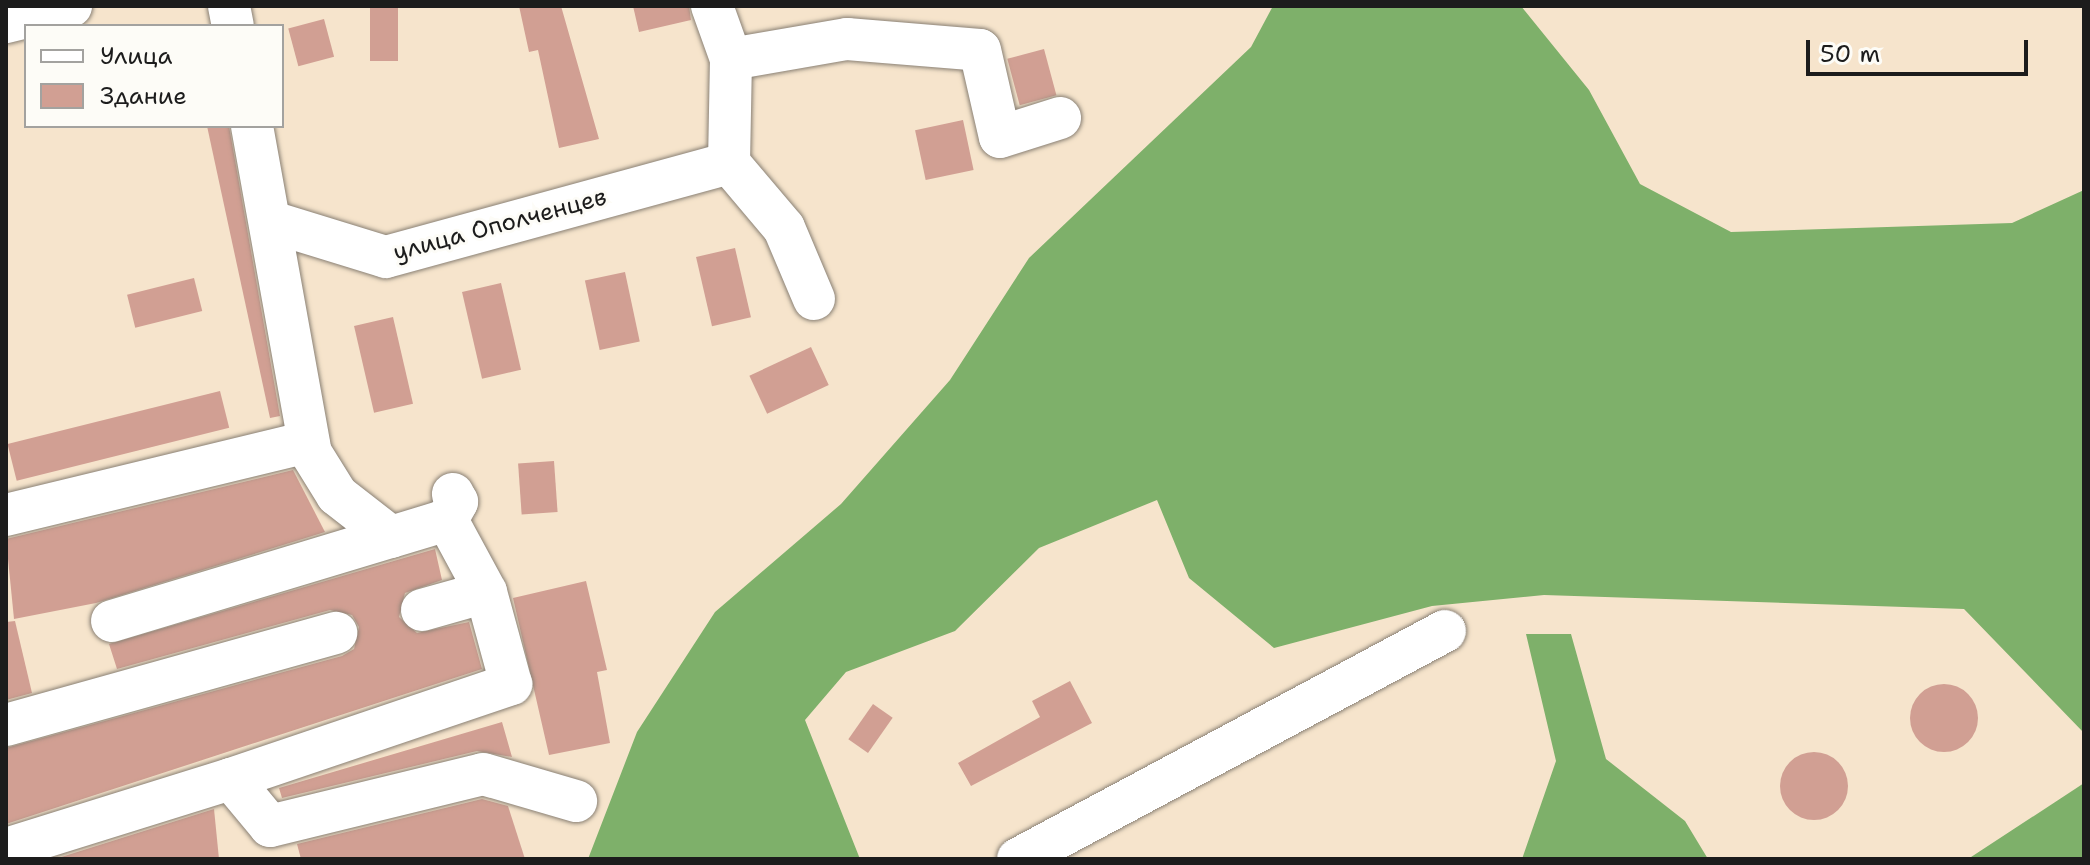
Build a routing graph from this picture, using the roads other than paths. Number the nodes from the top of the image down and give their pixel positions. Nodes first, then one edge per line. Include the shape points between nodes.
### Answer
1 (71, 6) edge
2 (712, 6) edge
3 (6, 22) edge
4 (731, 59) junction
5 (1060, 118) dead end
6 (252, 128) edge
7 (729, 163) junction
8 (272, 222) junction
9 (814, 299) dead end
10 (308, 442) junction
11 (6, 515) edge
12 (391, 537) junction
13 (486, 592) junction
14 (422, 610) dead end
15 (112, 621) dead end
16 (1445, 631) dead end
17 (336, 633) dead end
18 (6, 725) edge
19 (231, 779) junction
20 (576, 801) dead end
21 (6, 849) edge
22 (1018, 859) edge

1 - 3 street
2 - 4 street
4 - 5 street via 847,39 980,50 1000,137
4 - 7 street
6 - 8 street
7 - 8 street, улица Ополченцев via 386,257
7 - 9 street via 784,228
8 - 10 street
10 - 11 street
10 - 12 street via 337,495
12 - 13 street via 450,507
12 - 15 street
13 - 14 street
13 - 19 street via 511,684
16 - 22 street
17 - 18 street
19 - 20 street via 270,826 483,774
19 - 21 street

